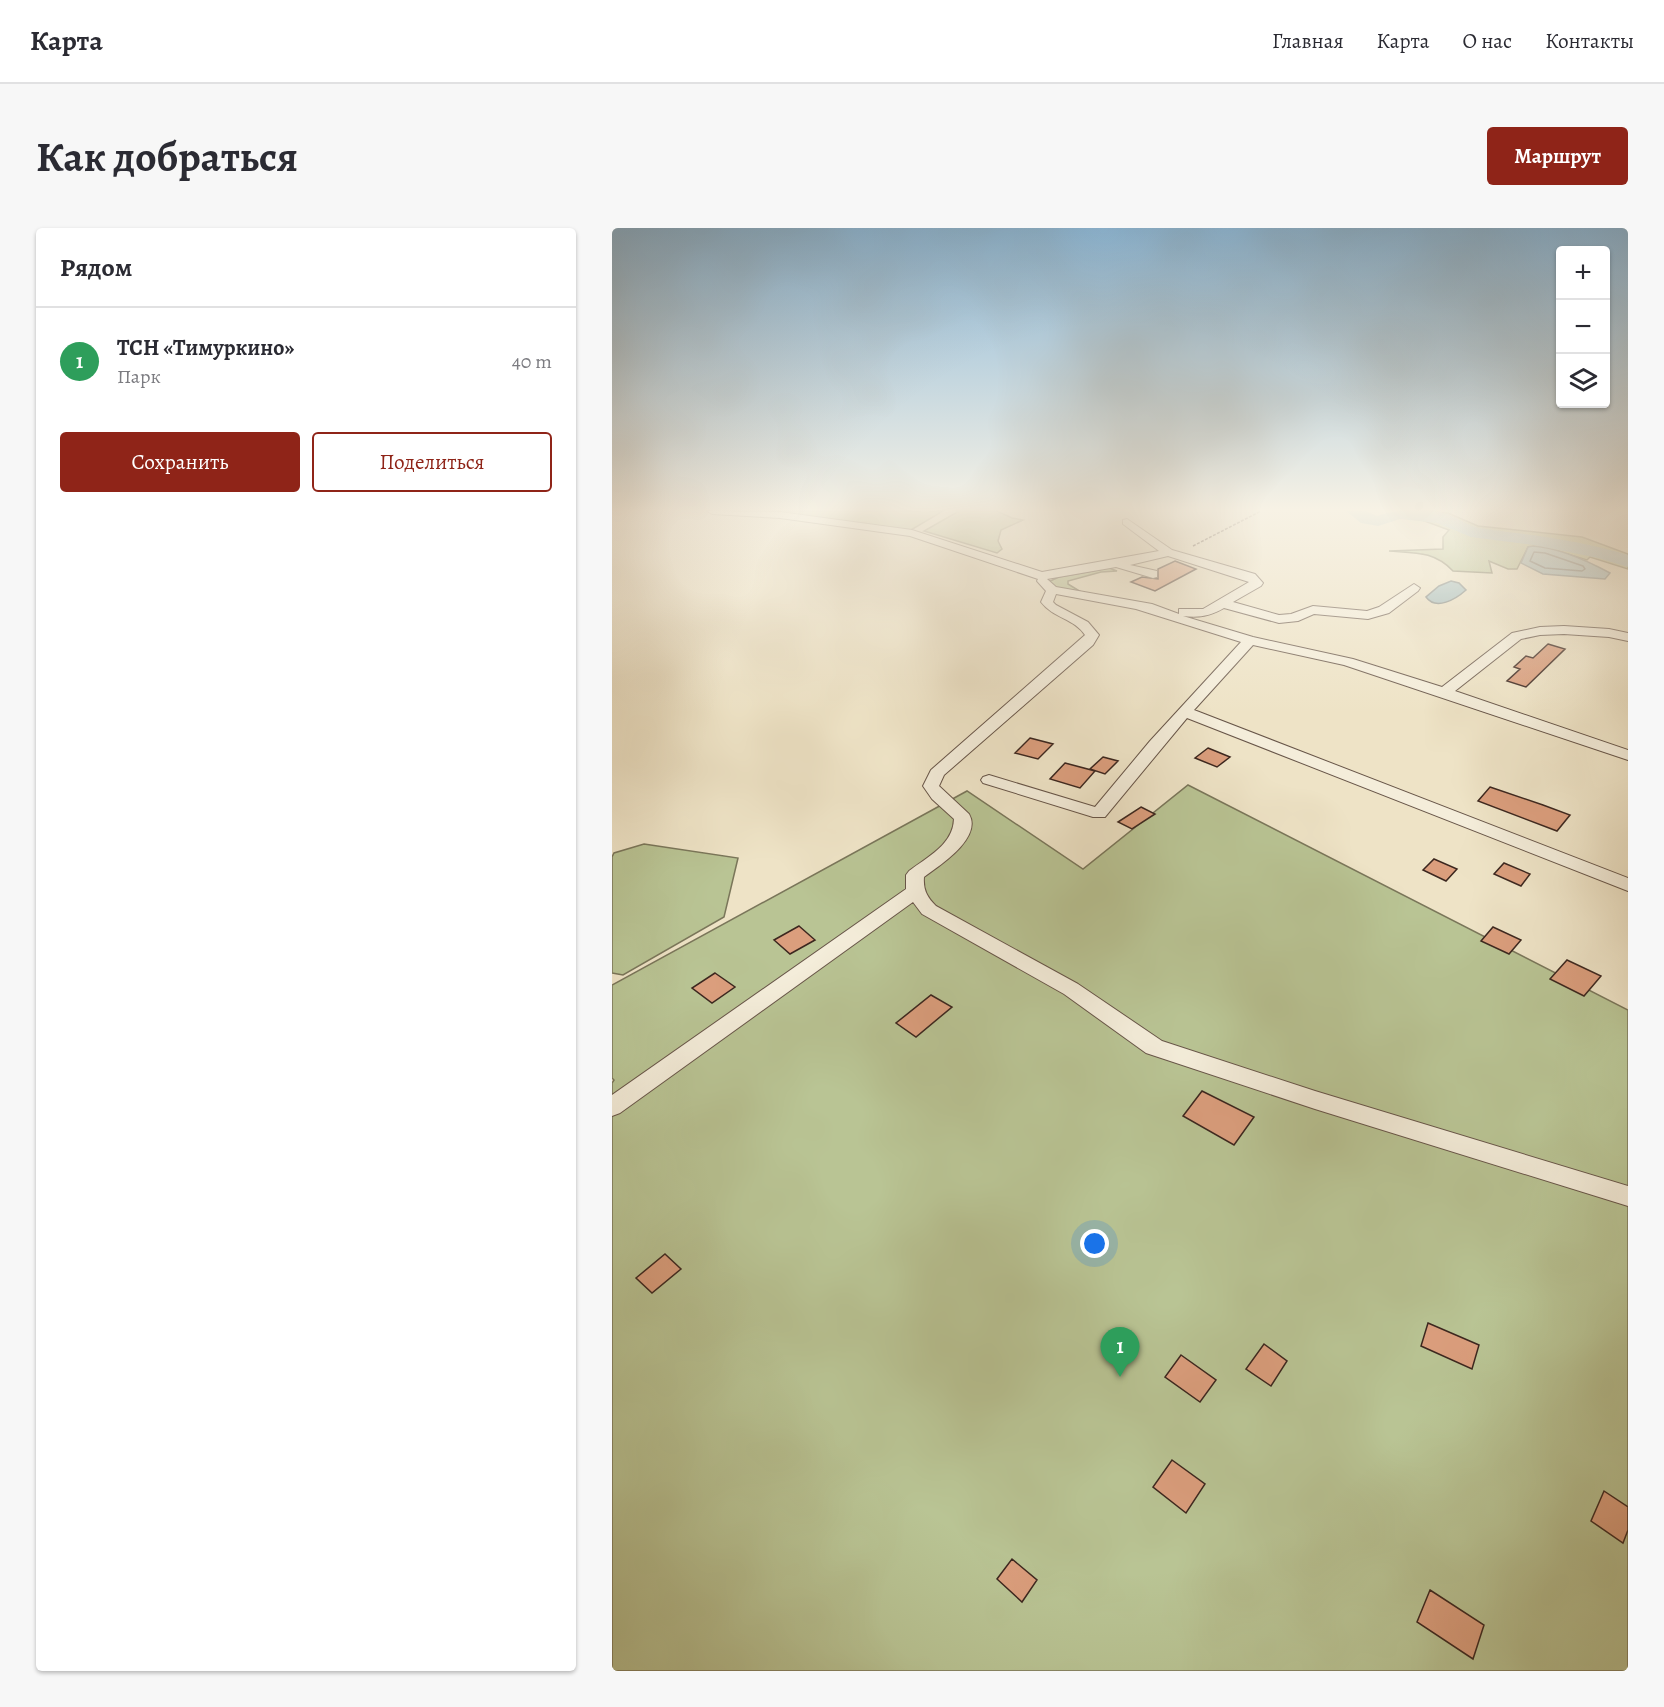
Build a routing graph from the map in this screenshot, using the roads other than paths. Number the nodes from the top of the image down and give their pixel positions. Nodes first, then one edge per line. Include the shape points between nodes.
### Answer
1 (1041, 578) edge
2 (1251, 578) edge
3 (1414, 588) dead end
4 (1052, 590) junction
5 (1221, 603) junction
6 (1141, 607) junction
7 (1628, 637) edge
8 (1250, 640) junction
9 (1444, 692) junction
10 (1185, 712) junction
11 (1628, 756) edge
12 (989, 780) dead end
13 (1628, 885) edge
14 (916, 891) junction
15 (612, 1107) edge
16 (1628, 1196) edge

1 - 4 street
2 - 5 street via 1257,583
3 - 5 street via 1384,610 1368,615 1313,610 1279,619
4 - 6 street
4 - 14 street via 1047,602 1051,610 1084,624 1092,635 937,773 931,786 963,818 964,830 959,840 915,875
5 - 6 street via 1200,615
6 - 8 street
7 - 9 street via 1564,630 1517,636
8 - 9 street via 1348,662
8 - 10 street
9 - 11 street
10 - 12 street via 1099,813
10 - 13 street
14 - 15 street
14 - 16 street via 929,910 1071,989 1154,1047

